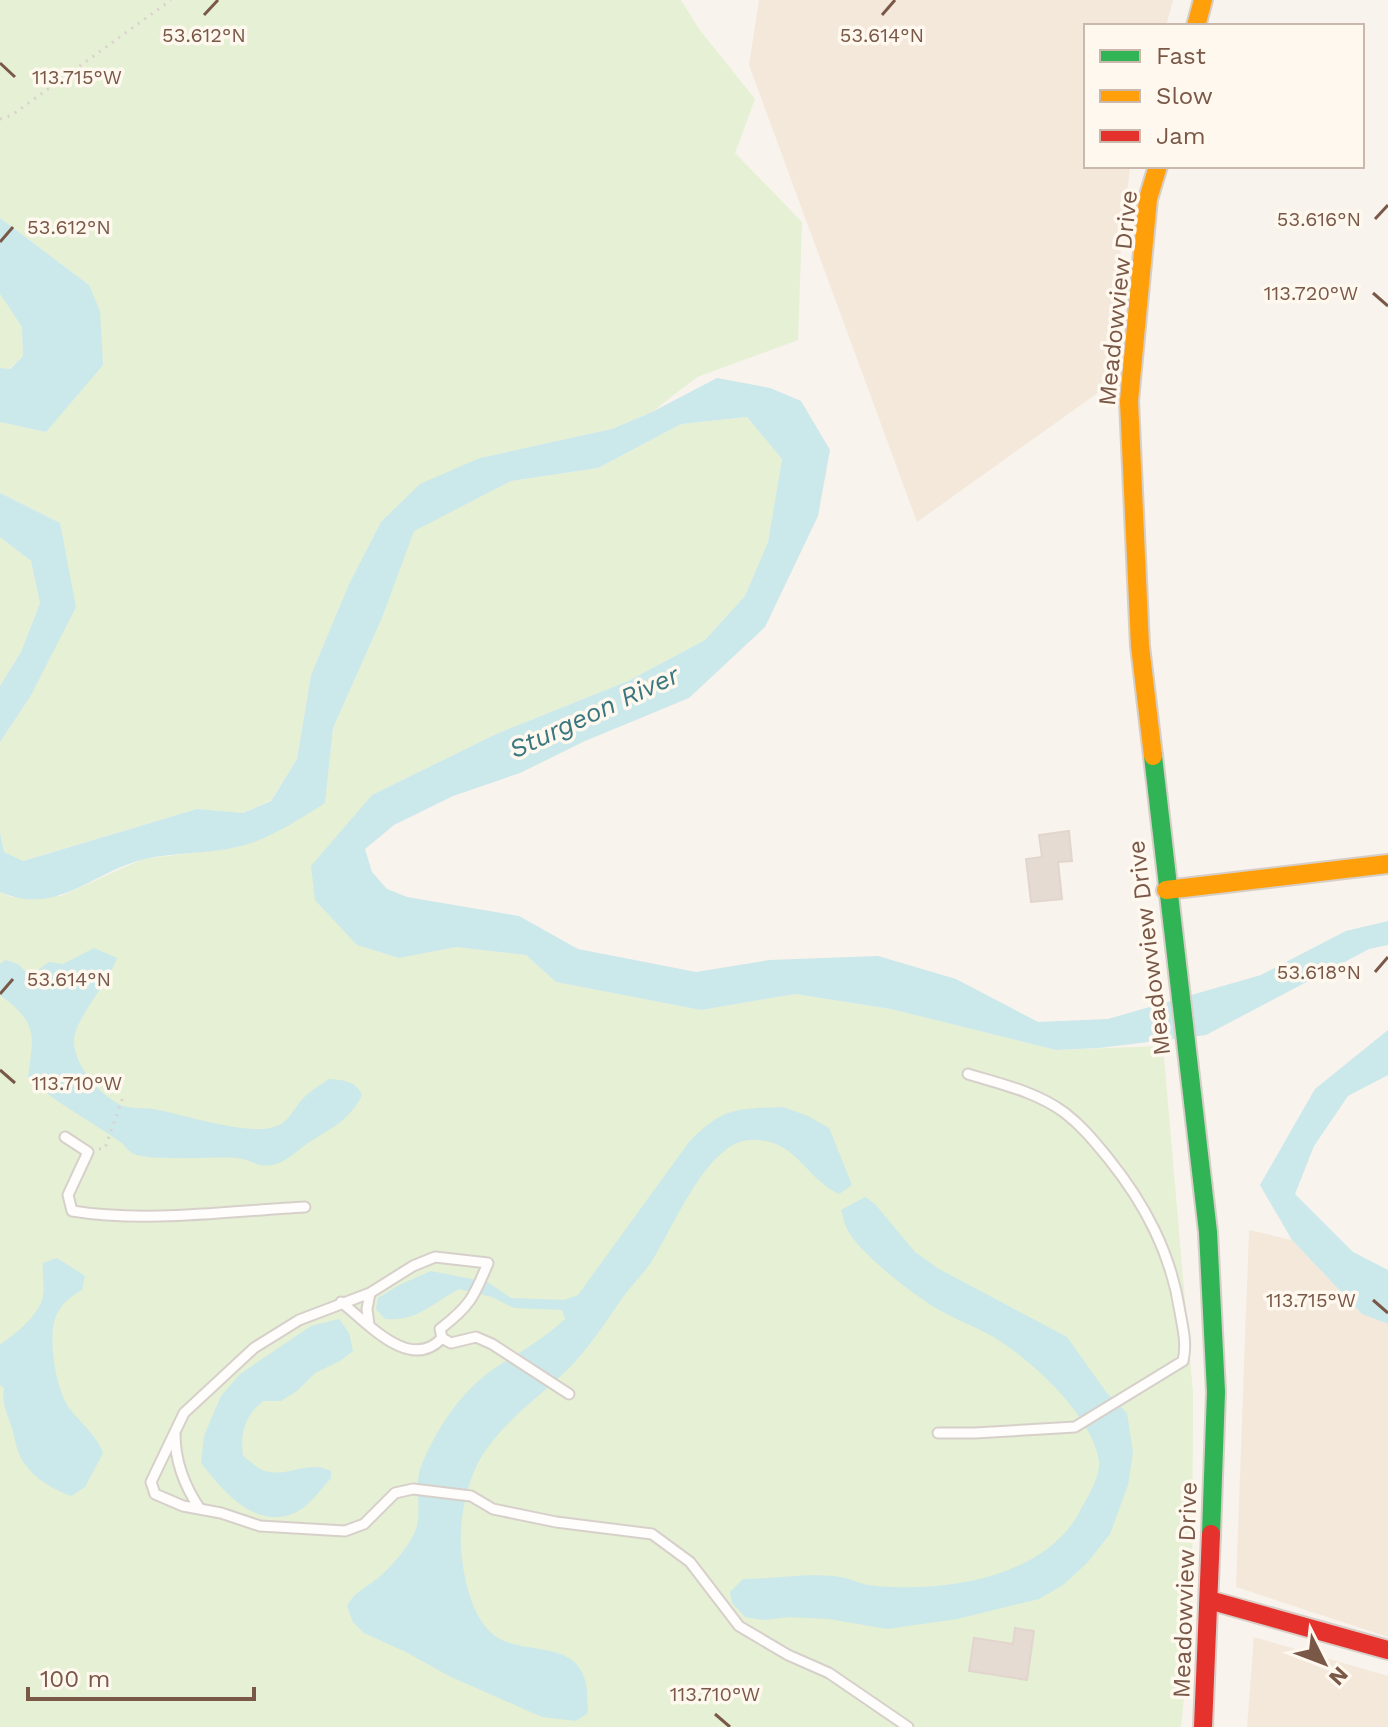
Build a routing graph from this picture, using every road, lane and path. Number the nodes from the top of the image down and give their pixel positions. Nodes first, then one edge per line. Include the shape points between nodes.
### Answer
1 (171, 0) edge
2 (1203, 0) edge
3 (1197, 24) edge
4 (0, 119) edge
5 (1157, 168) edge
6 (1388, 864) edge
7 (1166, 890) junction
8 (968, 1074) dead end
9 (123, 1097) dead end
10 (65, 1137) dead end
11 (105, 1148) dead end
12 (305, 1207) dead end
13 (370, 1293) junction
14 (341, 1302) junction
15 (369, 1325) junction
16 (442, 1338) junction
17 (569, 1394) dead end
18 (175, 1431) junction
19 (938, 1433) dead end
20 (200, 1509) junction
21 (1209, 1600) junction
22 (1388, 1650) edge
23 (908, 1727) edge
24 (1203, 1727) edge

1 - 4 path
2 - 3 street
5 - 7 street, Meadowview Drive via 1148,199 1129,401 1140,646
6 - 7 street
7 - 21 street, Meadowview Drive via 1208,1232 1216,1392
8 - 19 lane via 1022,1090 1062,1111 1085,1130 1134,1190 1176,1282 1186,1348 1183,1361 1075,1427
9 - 11 path
10 - 12 lane via 88,1152 68,1195 72,1211 98,1216
13 - 14 lane
13 - 15 lane
13 - 16 lane via 435,1257 488,1263 472,1301 440,1329
14 - 15 lane
14 - 18 lane via 254,1348 184,1413
15 - 16 lane via 398,1346 421,1350
16 - 17 lane via 451,1343 476,1337 492,1344
18 - 20 lane via 179,1464
18 - 20 lane via 151,1482 155,1494
20 - 23 lane via 260,1526 345,1531 364,1524 395,1493 413,1489 471,1496 493,1509 543,1520 652,1534 690,1562 739,1626 829,1673
21 - 22 street
21 - 24 street, Meadowview Drive

